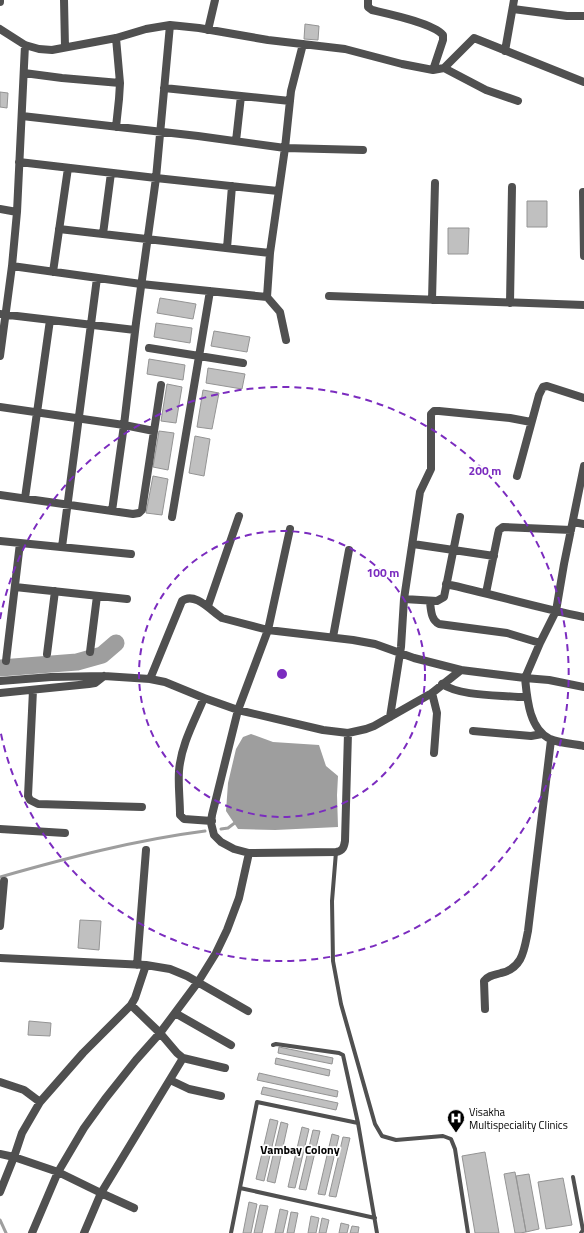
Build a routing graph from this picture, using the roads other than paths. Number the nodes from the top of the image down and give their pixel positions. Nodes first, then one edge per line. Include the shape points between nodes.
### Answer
1 (64, 0) edge
2 (215, 0) edge
3 (368, 0) edge
4 (514, 4) edge
5 (584, 16) edge
6 (170, 25) junction
7 (0, 29) edge
8 (208, 30) junction
9 (116, 38) junction
10 (302, 44) junction
11 (25, 45) junction
12 (66, 47) junction
13 (505, 51) junction
14 (444, 68) junction
15 (433, 70) junction
16 (24, 73) junction
17 (584, 82) edge
18 (120, 83) junction
19 (164, 88) junction
20 (241, 96) junction
21 (290, 101) junction
22 (518, 101) dead end
23 (22, 116) junction
24 (116, 127) junction
25 (160, 132) junction
26 (236, 142) junction
27 (285, 148) junction
28 (363, 150) dead end
29 (19, 162) junction
30 (68, 168) junction
31 (111, 173) junction
32 (156, 178) junction
33 (435, 183) dead end
34 (232, 186) junction
35 (512, 188) dead end
36 (278, 191) junction
37 (583, 192) edge
38 (0, 210) edge
39 (17, 212) junction
40 (59, 229) junction
41 (103, 234) junction
42 (147, 240) junction
43 (227, 248) junction
44 (270, 253) junction
45 (584, 256) edge
46 (12, 266) junction
47 (53, 272) junction
48 (97, 278) junction
49 (141, 284) junction
50 (210, 291) junction
51 (329, 296) dead end
52 (267, 297) junction
53 (432, 300) junction
54 (510, 302) junction
55 (584, 305) edge
56 (3, 314) edge
57 (50, 320) junction
58 (92, 325) junction
59 (135, 330) junction
60 (286, 340) dead end
61 (149, 348) dead end
62 (0, 356) edge
63 (199, 356) junction
64 (243, 364) dead end
65 (161, 385) dead end
66 (584, 398) edge
67 (0, 407) edge
68 (37, 412) junction
69 (80, 418) junction
70 (532, 422) junction
71 (124, 426) junction
72 (154, 431) junction
73 (584, 466) edge
74 (517, 476) dead end
75 (0, 495) edge
76 (25, 498) junction
77 (67, 504) junction
78 (112, 511) junction
79 (238, 516) dead end
80 (172, 517) dead end
81 (460, 517) dead end
82 (584, 524) edge
83 (572, 526) junction
84 (290, 529) dead end
85 (0, 541) edge
86 (20, 543) junction
87 (413, 544) junction
88 (62, 547) junction
89 (348, 550) dead end
90 (453, 551) junction
91 (131, 554) dead end
92 (494, 556) junction
93 (446, 584) junction
94 (15, 586) junction
95 (55, 591) junction
96 (486, 593) junction
97 (97, 596) junction
98 (127, 599) dead end
99 (404, 600) junction
100 (430, 602) junction
101 (208, 606) junction
102 (556, 611) junction
103 (584, 617) edge
104 (268, 630) junction
105 (333, 637) junction
106 (540, 643) junction
107 (90, 652) dead end
108 (400, 653) junction
109 (47, 654) dead end
110 (6, 661) dead end
111 (461, 670) junction
112 (104, 676) junction
113 (525, 678) junction
114 (150, 679) junction
115 (0, 681) edge
116 (442, 684) junction
117 (584, 687) edge
118 (33, 690) junction
119 (432, 692) junction
120 (0, 693) edge
121 (527, 696) junction
122 (204, 698) junction
123 (238, 710) junction
124 (390, 716) junction
125 (473, 731) dead end
126 (348, 733) junction
127 (542, 734) junction
128 (551, 740) junction
129 (584, 746) edge
130 (434, 753) dead end
131 (142, 807) dead end
132 (212, 821) junction
133 (0, 829) edge
134 (65, 833) dead end
135 (146, 850) dead end
136 (336, 852) junction
137 (249, 853) junction
138 (4, 881) dead end
139 (0, 926) edge
140 (0, 958) edge
141 (137, 965) junction
142 (146, 965) junction
143 (198, 982) junction
144 (131, 1005) junction
145 (485, 1009) dead end
146 (248, 1011) dead end
147 (175, 1013) junction
148 (160, 1033) junction
149 (231, 1045) dead end
150 (273, 1045) dead end
151 (183, 1058) junction
152 (225, 1068) dead end
153 (170, 1080) junction
154 (0, 1082) edge
155 (221, 1096) dead end
156 (40, 1102) junction
157 (358, 1122) junction
158 (0, 1154) edge
159 (14, 1157) junction
160 (58, 1172) junction
161 (573, 1177) dead end
162 (240, 1188) junction
163 (0, 1192) edge
164 (101, 1192) junction
165 (134, 1208) dead end
166 (375, 1218) junction
167 (32, 1233) edge
168 (84, 1233) edge
169 (231, 1233) edge
170 (377, 1233) edge
171 (468, 1233) edge
172 (582, 1233) edge

1 - 12 street
2 - 8 street
3 - 15 street via 368,7 372,10 404,17 441,32 443,40
4 - 5 street via 567,16
4 - 13 street
6 - 8 street
6 - 9 street via 146,28
6 - 19 street
7 - 11 street
8 - 10 street
9 - 12 street
9 - 18 street
10 - 15 street via 345,49
10 - 21 street
11 - 12 street via 52,50
11 - 16 street
13 - 14 street via 474,38
13 - 17 street
14 - 15 street
14 - 22 street via 486,90
16 - 18 street
16 - 23 street
18 - 24 street
19 - 20 street
19 - 25 street
20 - 21 street
20 - 26 street
21 - 27 street
23 - 24 street
23 - 29 street
24 - 25 street
25 - 26 street
25 - 32 street
26 - 27 street
27 - 28 street
27 - 36 street
29 - 30 street
29 - 39 street
30 - 31 street
30 - 40 street
31 - 32 street
31 - 41 street
32 - 34 street
32 - 42 street
33 - 53 street
34 - 36 street
34 - 43 street
35 - 54 street
36 - 44 street
37 - 45 street
38 - 39 street
39 - 46 street
40 - 41 street
40 - 47 street
41 - 42 street
42 - 43 street
42 - 49 street
43 - 44 street
44 - 52 street
46 - 47 street
46 - 56 street
47 - 48 street
48 - 49 street
48 - 58 street
49 - 50 street
49 - 59 street
50 - 52 street
50 - 63 street
51 - 53 street
52 - 60 street via 280,312
53 - 54 street
54 - 55 street
56 - 57 street
56 - 62 street
57 - 58 street
57 - 68 street
58 - 59 street
58 - 69 street
59 - 71 street
61 - 63 street
63 - 64 street
63 - 80 street
65 - 72 street
66 - 70 street via 547,386 543,387
67 - 68 street
68 - 69 street
68 - 76 street
69 - 71 street
69 - 77 street
70 - 74 street
70 - 87 street via 439,411 431,414 431,469 420,492
71 - 72 street
71 - 78 street
72 - 78 street via 142,510 136,514
73 - 83 street
75 - 76 street
76 - 77 street
77 - 78 street
77 - 88 street
79 - 101 street
81 - 90 street
82 - 83 street
83 - 92 street via 504,527 499,530
83 - 102 street
84 - 104 street
85 - 86 street
86 - 88 street
86 - 94 street
87 - 90 street
87 - 99 street
88 - 91 street
89 - 105 street
90 - 92 street
90 - 93 street
92 - 96 street
93 - 96 street
93 - 100 street via 444,597
94 - 95 street
94 - 110 street
95 - 97 street
95 - 109 street
96 - 102 street
97 - 98 street
97 - 107 street
99 - 100 street
99 - 108 street
100 - 106 street via 433,618 439,624 507,633
101 - 104 street via 222,618
101 - 114 street via 190,598 182,601
102 - 103 street
102 - 106 street
104 - 105 street
104 - 123 street
105 - 108 street via 375,644
106 - 113 street
108 - 111 street
108 - 124 street
111 - 113 street
111 - 116 street
112 - 114 street
112 - 115 street
112 - 118 street via 89,684
113 - 117 street
113 - 121 street
114 - 122 street via 165,682
116 - 119 street
116 - 121 street via 461,692
118 - 120 street
118 - 131 street via 28,796 30,800 38,804
119 - 124 street
119 - 130 street via 437,713
121 - 127 street via 533,720
122 - 123 street
122 - 132 street via 186,738 182,754 179,771 180,815 184,819
123 - 126 street via 323,730
123 - 132 street
124 - 126 street via 366,729
125 - 127 street via 531,736
126 - 136 street via 344,847 340,852
127 - 128 street
128 - 129 street
128 - 145 street via 528,931 520,960 512,970 491,975 484,981
132 - 137 street via 214,835 221,842
133 - 134 street
135 - 141 street
136 - 137 street
136 - 171 lane via 332,901 333,961 341,1004 375,1124 382,1136 396,1140 443,1136 451,1140 455,1149
137 - 143 street via 239,898 227,930
138 - 139 street
140 - 141 street
141 - 142 street
142 - 143 street via 179,972
142 - 144 street via 136,998
143 - 146 street
143 - 147 street
144 - 148 street
144 - 156 street via 83,1053
147 - 148 street
147 - 149 street
148 - 151 street
148 - 160 street via 105,1099
150 - 157 lane via 344,1055
151 - 152 street
151 - 153 street
153 - 155 street via 189,1089
153 - 164 street
154 - 156 street via 24,1090
156 - 159 street via 22,1133
157 - 162 lane via 257,1102
157 - 166 lane
158 - 159 street
159 - 160 street
159 - 163 street
160 - 164 street
160 - 167 street
161 - 172 lane
162 - 166 lane
162 - 169 lane
164 - 165 street
164 - 168 street
166 - 170 lane

